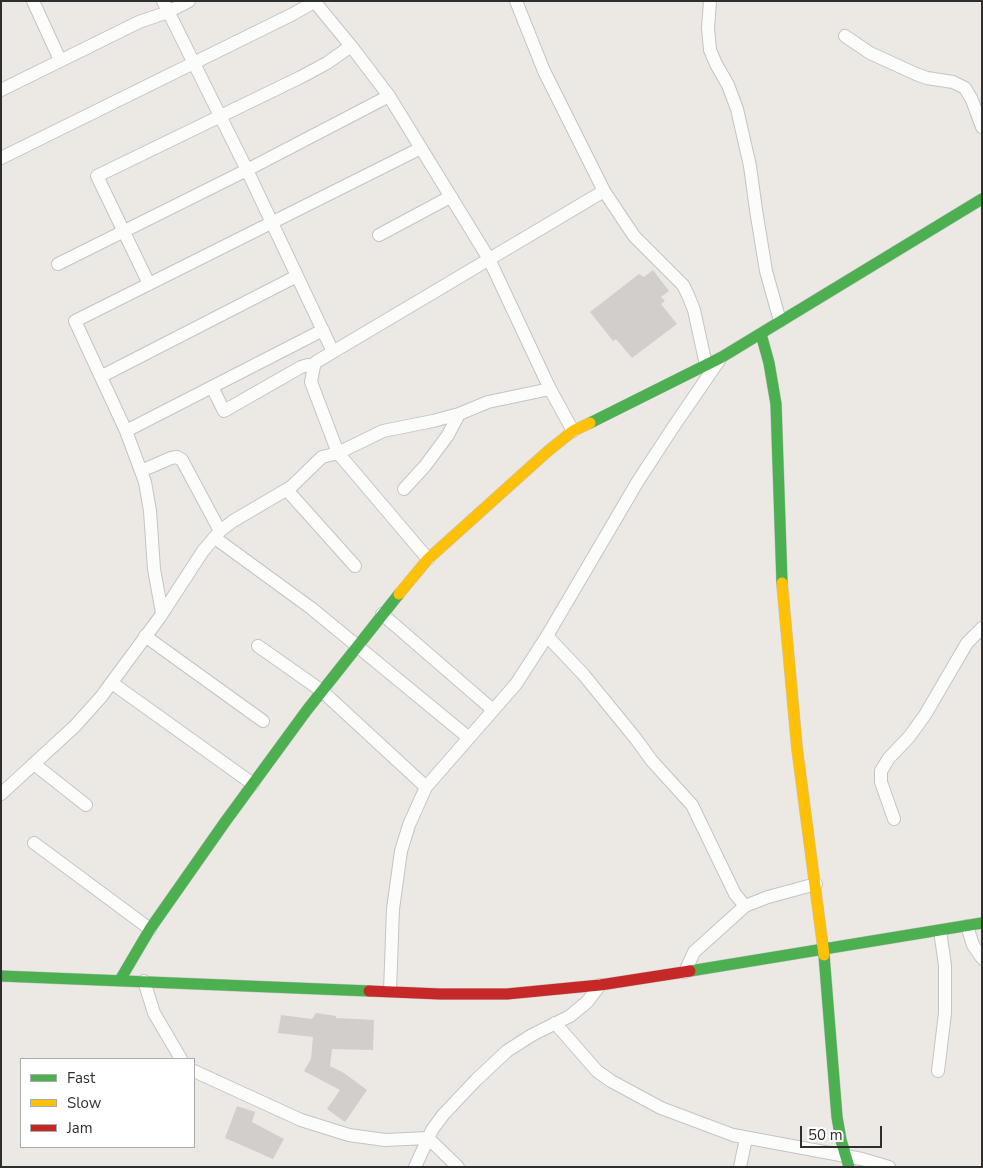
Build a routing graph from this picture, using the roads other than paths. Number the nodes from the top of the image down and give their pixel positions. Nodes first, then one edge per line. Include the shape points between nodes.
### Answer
1 (33, 1) edge
2 (189, 1) edge
3 (314, 1) edge
4 (516, 1) edge
5 (710, 1) edge
6 (166, 7) edge
7 (845, 36) dead end
8 (351, 46) junction
9 (60, 60) junction
10 (194, 62) junction
11 (1, 90) edge
12 (389, 96) junction
13 (220, 117) junction
14 (982, 127) edge
15 (421, 148) junction
16 (1, 158) edge
17 (247, 170) junction
18 (604, 191) junction
19 (450, 197) junction
20 (982, 199) edge
21 (271, 223) junction
22 (123, 232) junction
23 (379, 234) dead end
24 (489, 259) junction
25 (58, 264) dead end
26 (296, 276) junction
27 (149, 284) junction
28 (780, 321) junction
29 (322, 330) junction
30 (761, 334) junction
31 (333, 352) junction
32 (722, 357) junction
33 (706, 365) junction
34 (314, 366) junction
35 (102, 376) junction
36 (212, 387) junction
37 (550, 389) junction
38 (459, 414) junction
39 (126, 431) junction
40 (573, 431) junction
41 (338, 453) junction
42 (141, 471) junction
43 (404, 489) dead end
44 (287, 490) junction
45 (218, 534) junction
46 (428, 559) junction
47 (355, 566) dead end
48 (162, 613) junction
49 (382, 614) junction
50 (982, 628) edge
51 (145, 636) junction
52 (547, 636) junction
53 (258, 646) dead end
54 (357, 646) junction
55 (112, 683) junction
56 (322, 691) junction
57 (493, 710) junction
58 (263, 721) dead end
59 (469, 738) junction
60 (34, 764) junction
61 (252, 784) junction
62 (426, 787) junction
63 (1, 794) edge
64 (86, 805) dead end
65 (894, 819) dead end
66 (34, 843) dead end
67 (816, 884) junction
68 (745, 906) junction
69 (982, 923) edge
70 (968, 926) junction
71 (150, 929) junction
72 (940, 931) junction
73 (824, 949) junction
74 (982, 958) edge
75 (684, 972) junction
76 (1, 976) edge
77 (120, 980) junction
78 (144, 981) junction
79 (600, 985) junction
80 (390, 991) junction
81 (555, 1023) junction
82 (180, 1058) edge
83 (938, 1070) dead end
84 (195, 1071) edge
85 (428, 1138) junction
86 (746, 1138) junction
87 (847, 1161) edge
88 (415, 1167) edge
89 (458, 1167) edge
90 (740, 1167) edge
91 (889, 1167) edge

1 - 9 street
2 - 6 street
3 - 8 street
3 - 10 street
4 - 18 street via 544,71
5 - 28 street via 710,50 737,109 750,166 766,271
6 - 9 street
6 - 10 street
7 - 14 street via 870,53 916,74 965,88
8 - 12 street
8 - 13 street via 327,63
9 - 11 street
10 - 13 street
10 - 16 street
12 - 15 street
12 - 17 street
13 - 17 street
13 - 22 street via 97,176
15 - 19 street
15 - 21 street
17 - 21 street
17 - 22 street
18 - 24 street
18 - 33 street via 634,236 683,285 694,310
19 - 23 street
19 - 24 street
20 - 28 street
21 - 26 street
21 - 27 street
22 - 25 street
22 - 27 street
24 - 31 street
24 - 37 street
26 - 29 street
26 - 35 street
27 - 35 street via 75,321
28 - 30 street
29 - 31 street
29 - 36 street
30 - 32 street
30 - 67 street via 770,363 776,404 783,598 797,748
31 - 34 street
32 - 33 street
32 - 52 street via 638,481
33 - 40 street
34 - 36 street via 301,367 224,411
34 - 41 street via 311,382
35 - 39 street
36 - 39 street
37 - 38 street via 488,402
37 - 40 street
38 - 41 street via 383,431
38 - 43 street via 448,435
39 - 42 street
40 - 46 street
41 - 44 street via 322,457
41 - 46 street
42 - 45 street via 171,458 182,460
42 - 48 street via 150,511 154,569
44 - 45 street via 233,521
44 - 47 street
45 - 48 street
45 - 54 street
46 - 49 street
48 - 51 street
49 - 54 street
49 - 57 street
50 - 65 street via 967,643 915,730 881,771 881,782
51 - 55 street
51 - 58 street
52 - 57 street via 516,684
52 - 68 street via 583,674 652,761 692,805 735,894
53 - 56 street
54 - 56 street
54 - 59 street
55 - 60 street via 75,726
55 - 61 street
56 - 61 street
56 - 62 street
57 - 59 street
59 - 62 street
60 - 63 street
60 - 64 street
61 - 71 street
62 - 80 street via 401,851 393,909
66 - 71 street
67 - 68 street via 768,896
67 - 73 street
68 - 75 street via 694,952
69 - 70 street
70 - 72 street
70 - 74 street via 972,945
71 - 77 street
72 - 73 street
72 - 83 street via 945,1013
73 - 75 street
73 - 87 street via 837,1118
75 - 79 street
76 - 77 street
77 - 78 street
78 - 80 street
78 - 82 street via 154,1013
79 - 80 street via 487,995
79 - 81 street via 587,1002
81 - 85 street via 507,1052 476,1080 443,1115
81 - 86 street via 597,1071 611,1081 661,1108
84 - 85 street via 301,1120 349,1135 385,1140
85 - 88 street
85 - 89 street
86 - 87 street
86 - 90 street
87 - 91 street

